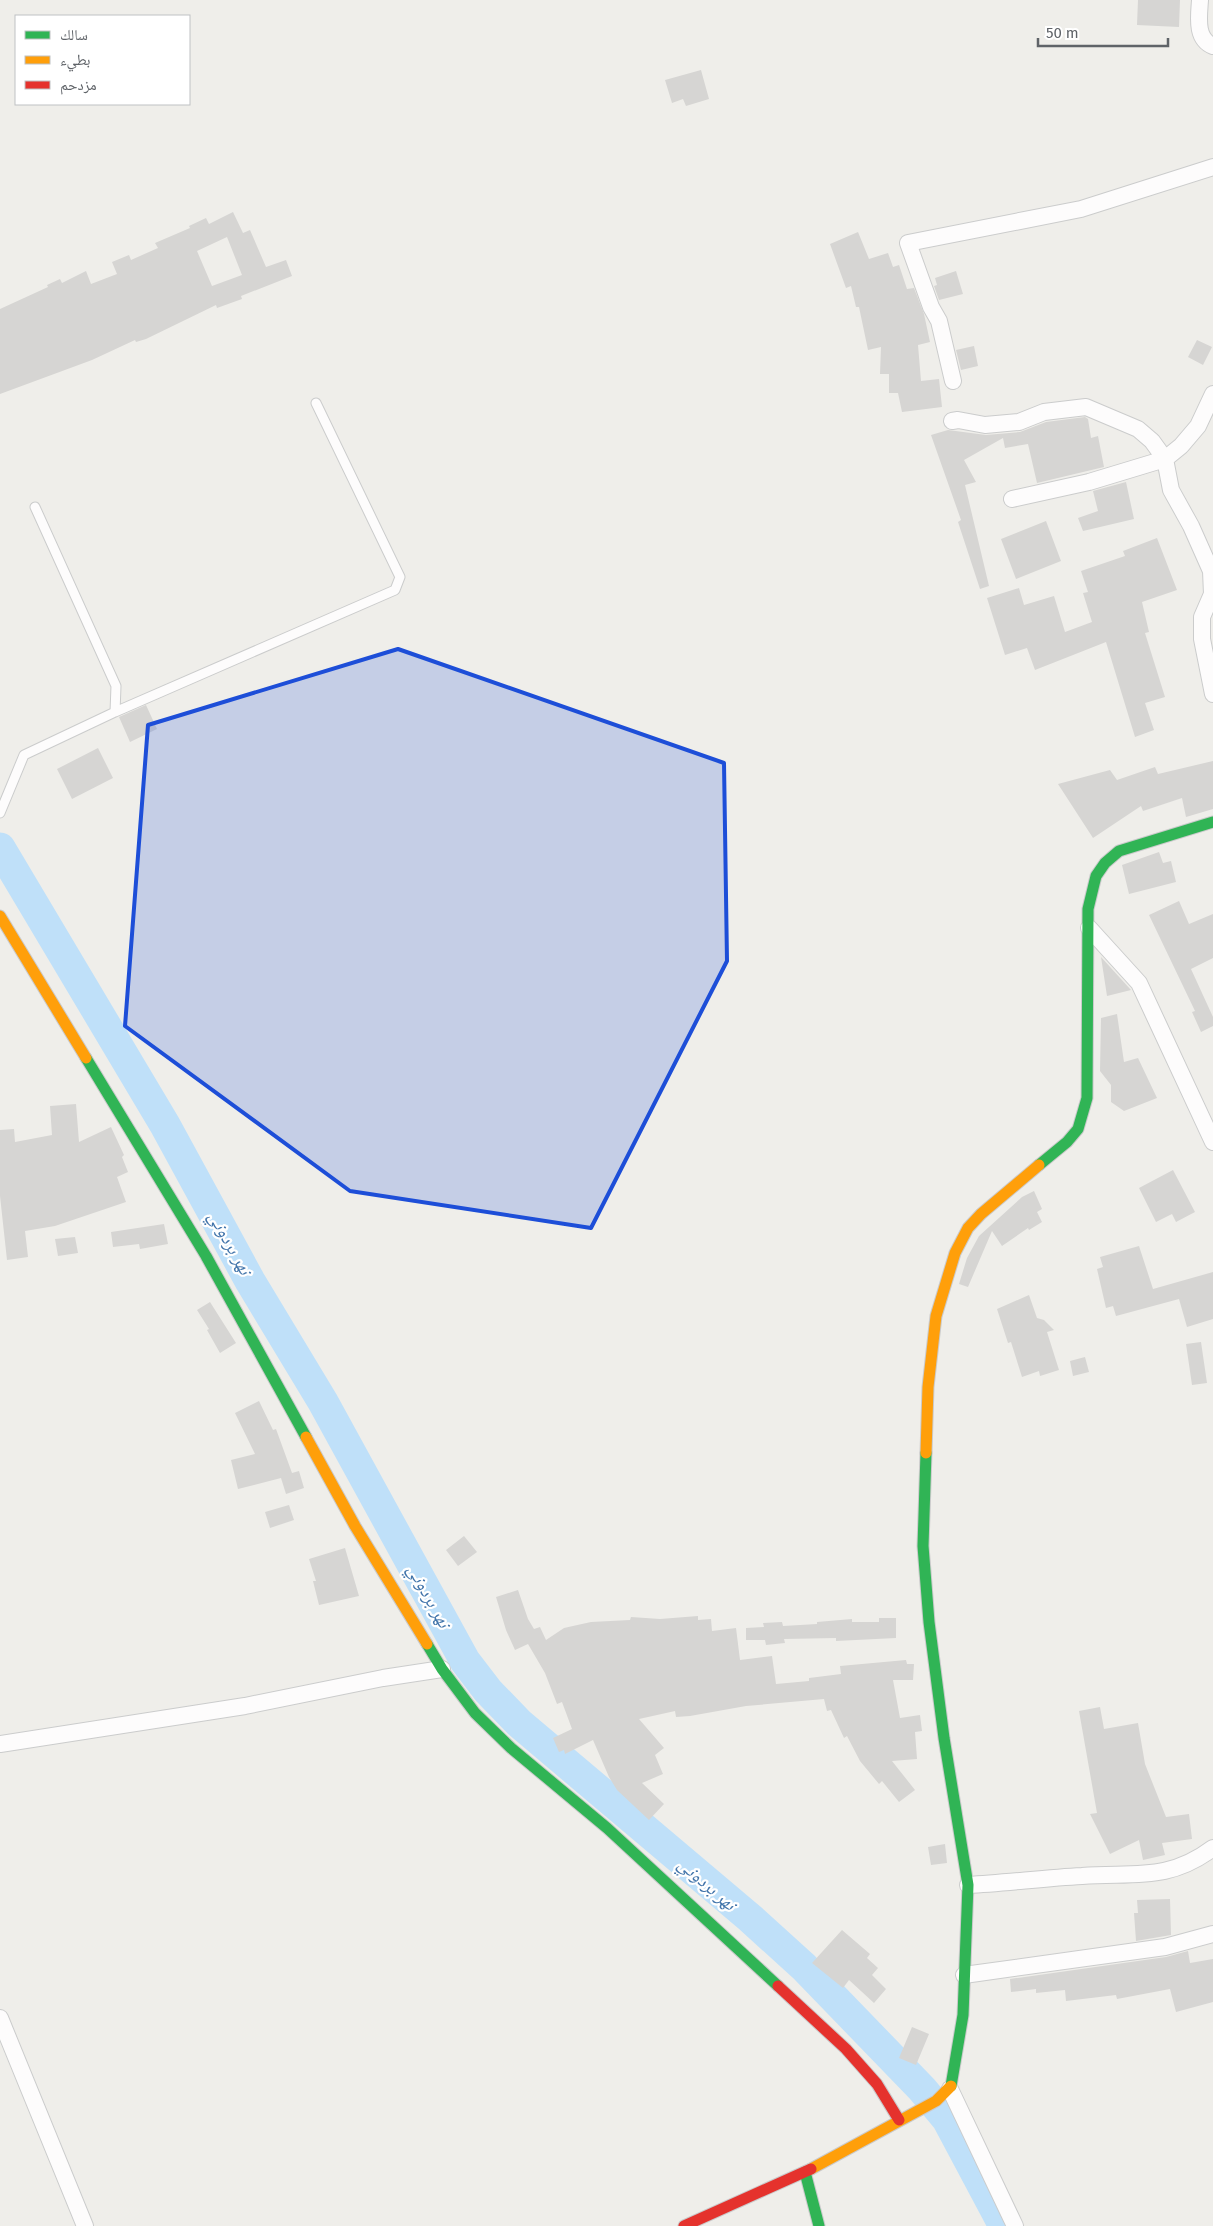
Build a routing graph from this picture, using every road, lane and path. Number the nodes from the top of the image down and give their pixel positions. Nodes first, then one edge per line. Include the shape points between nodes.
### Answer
1 (1200, 0) edge
2 (1213, 46) edge
3 (1213, 168) edge
4 (953, 381) dead end
5 (1213, 394) edge
6 (316, 403) dead end
7 (952, 421) dead end
8 (1165, 459) junction
9 (1012, 499) dead end
10 (35, 507) dead end
11 (1213, 694) edge
12 (115, 712) junction
13 (0, 813) edge
14 (1213, 822) edge
15 (0, 916) edge
16 (1089, 928) junction
17 (1213, 1142) edge
18 (442, 1669) junction
19 (0, 1744) edge
20 (1213, 1848) edge
21 (968, 1885) junction
22 (1213, 1934) edge
23 (964, 1975) junction
24 (0, 2018) edge
25 (950, 2088) junction
26 (903, 2118) junction
27 (805, 2172) junction
28 (85, 2226) edge
29 (684, 2226) edge
30 (819, 2226) edge
31 (1015, 2226) edge

1 - 2 street via 1200,32 1206,43
3 - 4 street via 1081,209 908,243 939,321
5 - 8 street via 1198,426
6 - 12 lane via 400,577 395,590
7 - 8 street via 985,425 1019,422 1044,412 1086,407 1138,429
8 - 9 street via 1089,482
8 - 11 street via 1171,490 1211,571 1212,594 1202,617 1202,639
10 - 12 lane via 116,686
12 - 13 lane via 24,755
14 - 16 street via 1119,851 1106,860 1091,888
15 - 18 street via 206,1256 355,1526
16 - 17 street via 1139,984
16 - 21 street via 1088,1070 1084,1114 1078,1129 1067,1142 968,1228 955,1253 936,1316 928,1387 923,1546 944,1738
18 - 19 street via 245,1706
18 - 26 street via 475,1713 511,1748 607,1828 846,2049
20 - 21 street via 1198,1859 1161,1873 1100,1874
21 - 23 street
22 - 23 street via 1165,1946
23 - 25 street via 963,2015
24 - 28 street
25 - 26 street via 936,2101
25 - 31 street
26 - 27 street
27 - 29 street
27 - 30 street

